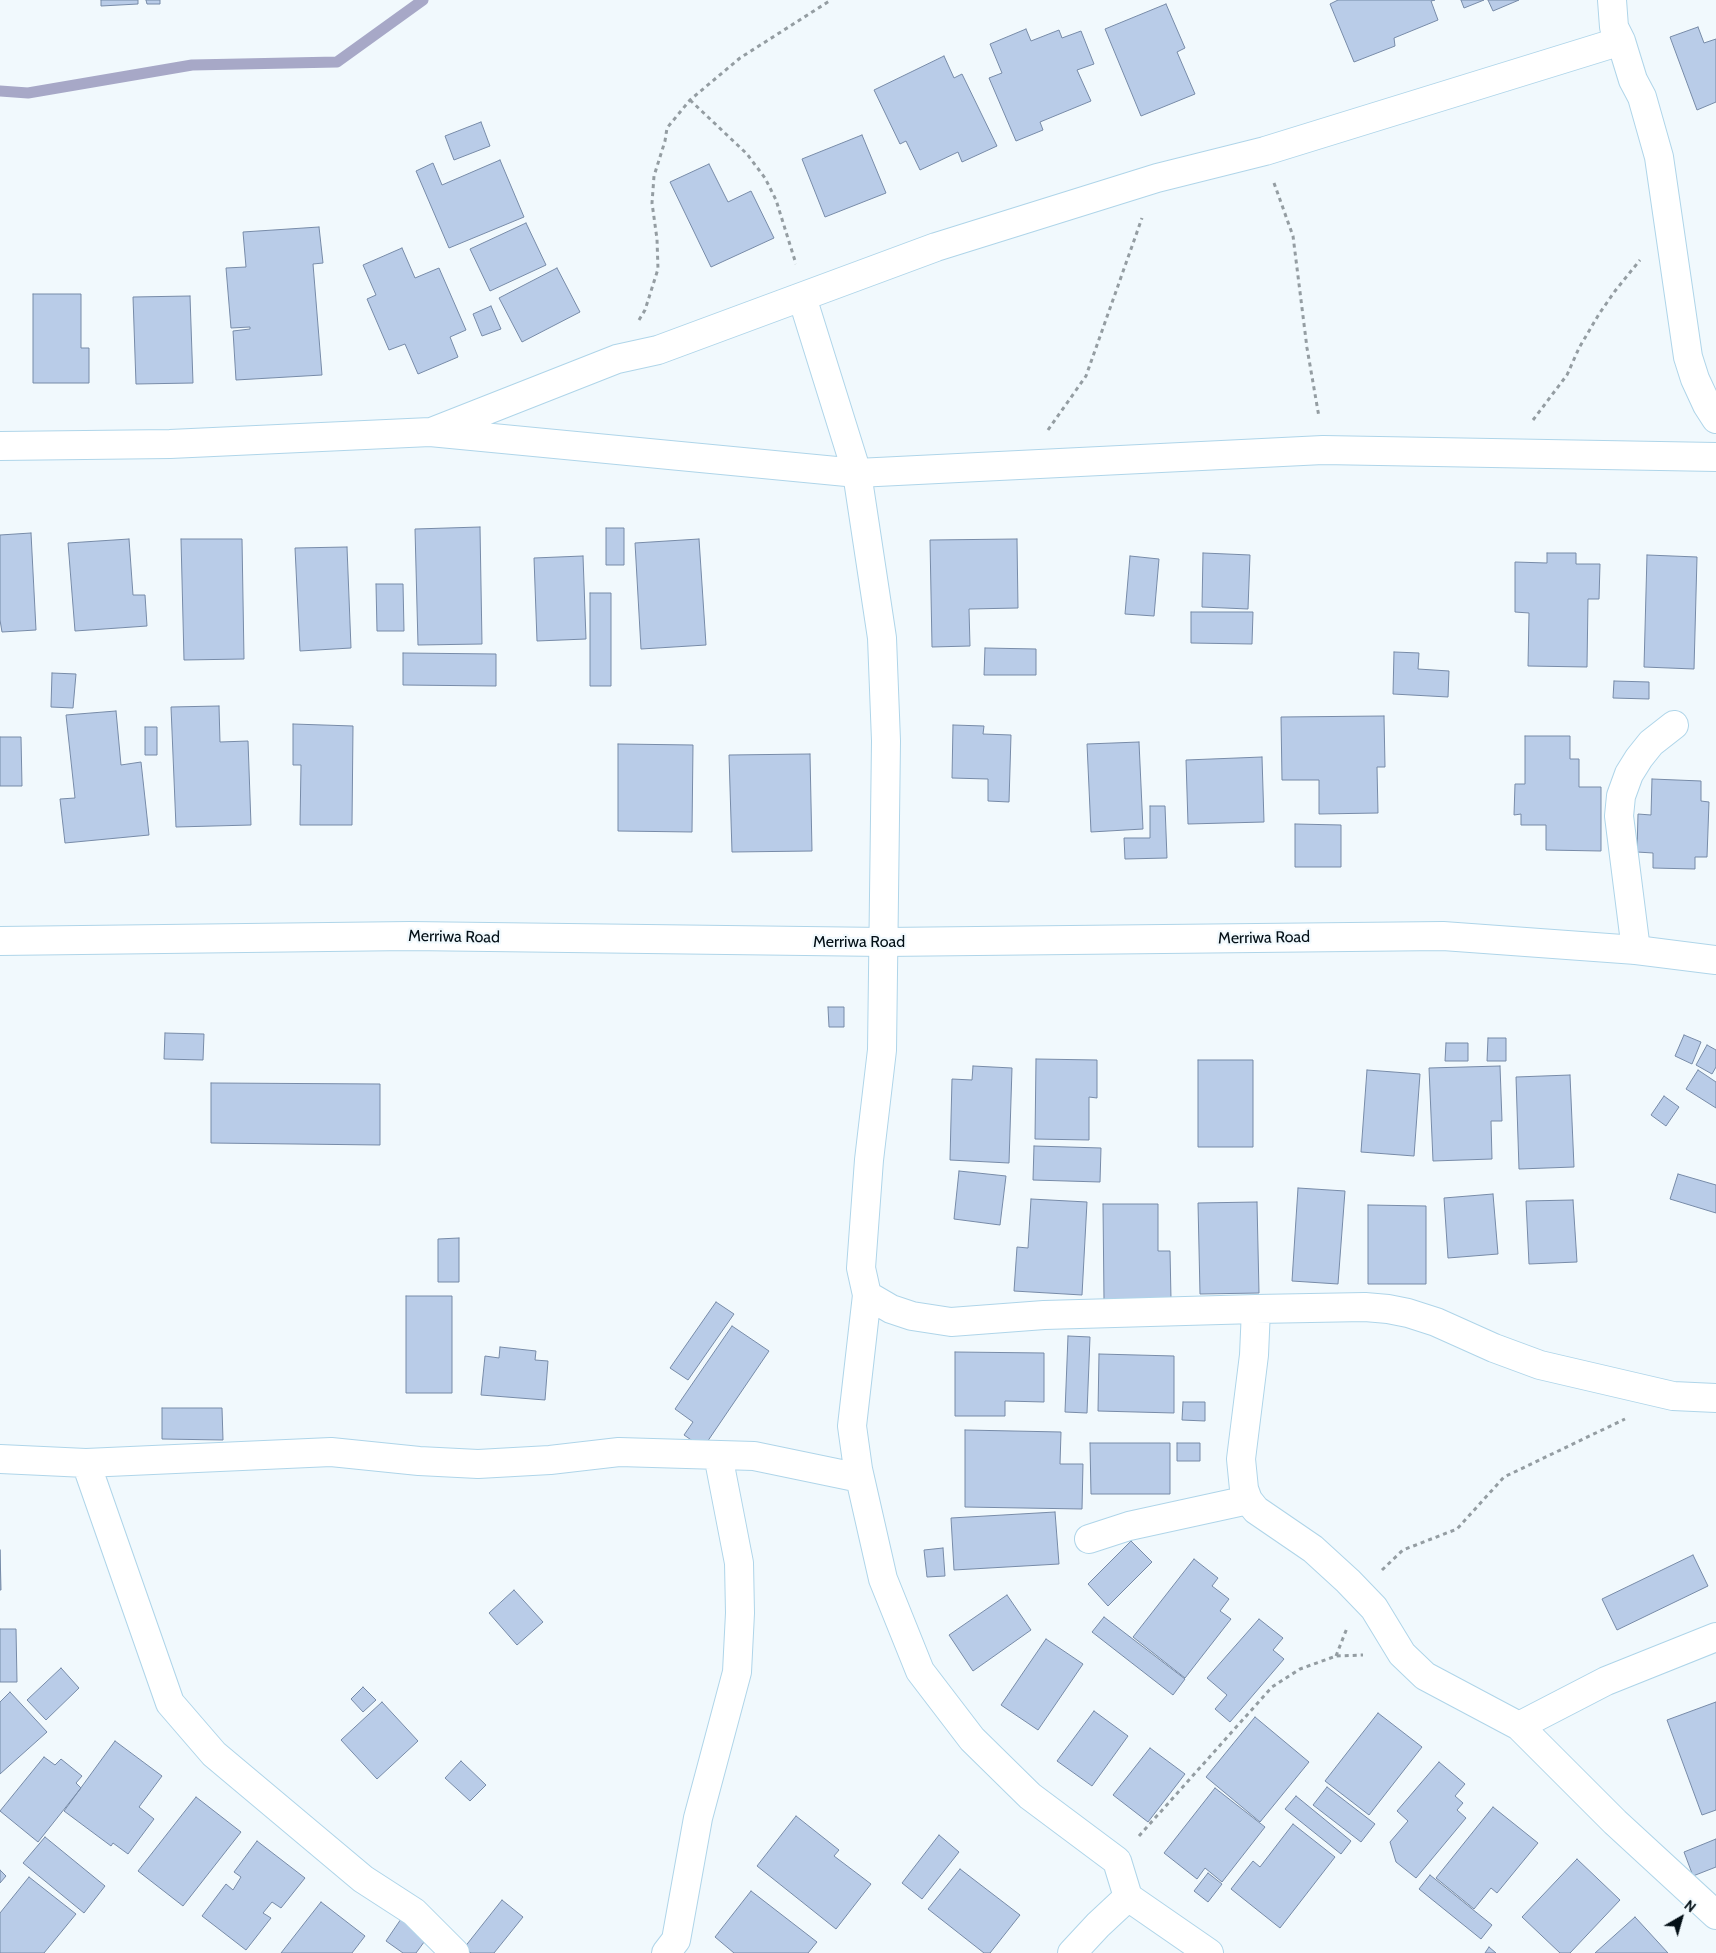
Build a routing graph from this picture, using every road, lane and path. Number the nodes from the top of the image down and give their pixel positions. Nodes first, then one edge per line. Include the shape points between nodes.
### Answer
1 (830, 0) edge
2 (1612, 0) edge
3 (1621, 41) junction
4 (690, 100) junction
5 (1265, 151) junction
6 (1157, 178) junction
7 (1671, 244) junction
8 (805, 296) junction
9 (617, 359) junction
10 (1716, 418) edge
11 (430, 432) junction
12 (0, 446) edge
13 (1323, 450) junction
14 (1504, 452) junction
15 (1716, 457) edge
16 (1017, 464) junction
17 (857, 473) junction
18 (1674, 725) dead end
19 (0, 942) edge
20 (884, 942) junction
21 (1636, 950) junction
22 (1716, 960) edge
23 (867, 1295) junction
24 (1256, 1309) junction
25 (1673, 1396) junction
26 (1716, 1398) edge
27 (718, 1454) junction
28 (0, 1459) edge
29 (86, 1463) junction
30 (860, 1478) junction
31 (1248, 1500) junction
32 (1089, 1539) dead end
33 (1361, 1594) junction
34 (1716, 1637) edge
35 (1402, 1654) junction
36 (1519, 1726) junction
37 (1117, 1861) junction
38 (1128, 1897) junction
39 (1716, 1915) edge
40 (455, 1953) edge
41 (666, 1953) edge
42 (1072, 1953) edge
43 (1209, 1953) edge

1 - 4 path via 740,58
2 - 3 street via 1614,27
3 - 5 street
3 - 7 street via 1642,97 1659,157
4 - 8 path via 747,154 770,185
4 - 9 path via 667,128 654,176 652,203 658,269 645,310
5 - 6 street
5 - 13 path via 1293,236
6 - 8 street via 936,247
6 - 16 path via 1086,376 1048,431
7 - 10 street via 1688,357 1695,379
7 - 14 path via 1646,254 1620,283 1588,331 1560,385
8 - 9 street via 658,350
8 - 17 street
9 - 11 street
11 - 12 street via 170,444
11 - 17 street
13 - 14 street
13 - 16 street
14 - 15 street
16 - 17 street
17 - 20 street via 882,638 886,741
18 - 21 street via 1640,758 1629,774 1621,796 1619,816
19 - 20 street, Merriwa Road via 410,936
20 - 21 street, Merriwa Road via 1443,936
20 - 23 street via 882,1050 861,1268
21 - 22 street, Merriwa Road
23 - 24 street via 891,1309 912,1316 951,1322 1044,1315
23 - 30 street via 852,1426
24 - 25 street via 1365,1307 1408,1313 1540,1365
24 - 31 street via 1241,1459
25 - 26 street
25 - 33 path via 1504,1477 1463,1524 1451,1532 1403,1550
27 - 29 street via 619,1452 478,1464 331,1452
27 - 30 street via 754,1456
27 - 41 street via 738,1562 737,1672 698,1818 676,1940
28 - 29 street
29 - 40 street via 170,1703 214,1754 363,1879 414,1912
30 - 37 street via 883,1579 920,1671 972,1738 1030,1796
31 - 32 street via 1129,1526
31 - 33 street via 1267,1519 1313,1549
33 - 35 street via 1374,1608
34 - 36 street via 1606,1681
35 - 36 street via 1425,1676
35 - 37 path via 1336,1656 1300,1669 1272,1687
36 - 39 street via 1615,1822
37 - 38 street
38 - 42 street
38 - 43 street

